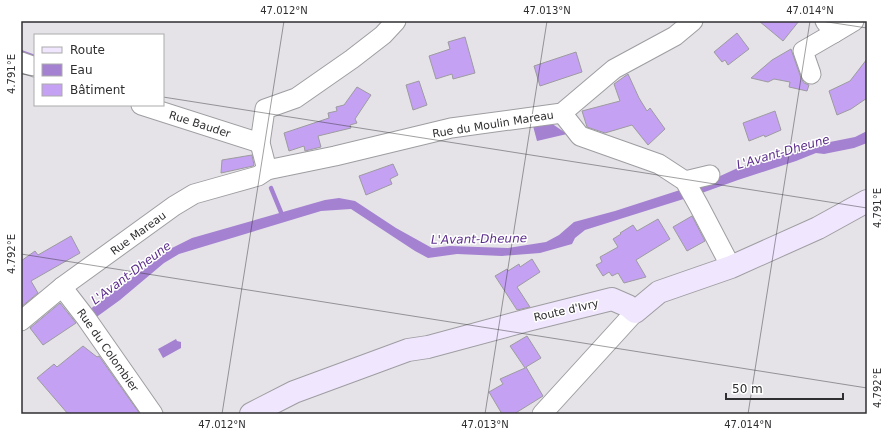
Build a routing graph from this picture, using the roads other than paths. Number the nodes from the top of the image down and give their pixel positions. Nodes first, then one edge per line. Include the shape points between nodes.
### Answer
1 (396, 21) edge
2 (693, 21) edge
3 (854, 21) edge
4 (830, 27) edge
5 (21, 62) edge
6 (34, 67) edge
7 (811, 74) dead end
8 (144, 106) edge
9 (562, 113) junction
10 (260, 143) junction
11 (267, 170) junction
12 (710, 175) dead end
13 (689, 188) junction
14 (867, 201) edge
15 (731, 266) junction
16 (62, 287) junction
17 (635, 312) junction
18 (21, 321) edge
19 (153, 414) edge
20 (251, 414) edge
21 (542, 414) edge

1 - 10 street via 384,35 296,98 265,109
2 - 9 street, Rue du Moulin Mareau via 675,36 614,69
3 - 4 street
4 - 7 street via 803,51
5 - 6 street
8 - 10 street, Rue Bauder
9 - 11 street, Rue du Moulin Mareau via 450,128 342,155
9 - 13 street via 580,136 659,164
10 - 11 street
11 - 16 street, Rue Mareau via 258,176 194,194
12 - 13 street
13 - 15 street
14 - 15 main road via 818,228
15 - 17 main road via 659,292
16 - 18 street, Rue Mareau
16 - 19 street, Rue du Colombier
17 - 20 main road, Route d'Ivry via 612,299 408,350 294,392
17 - 21 street

